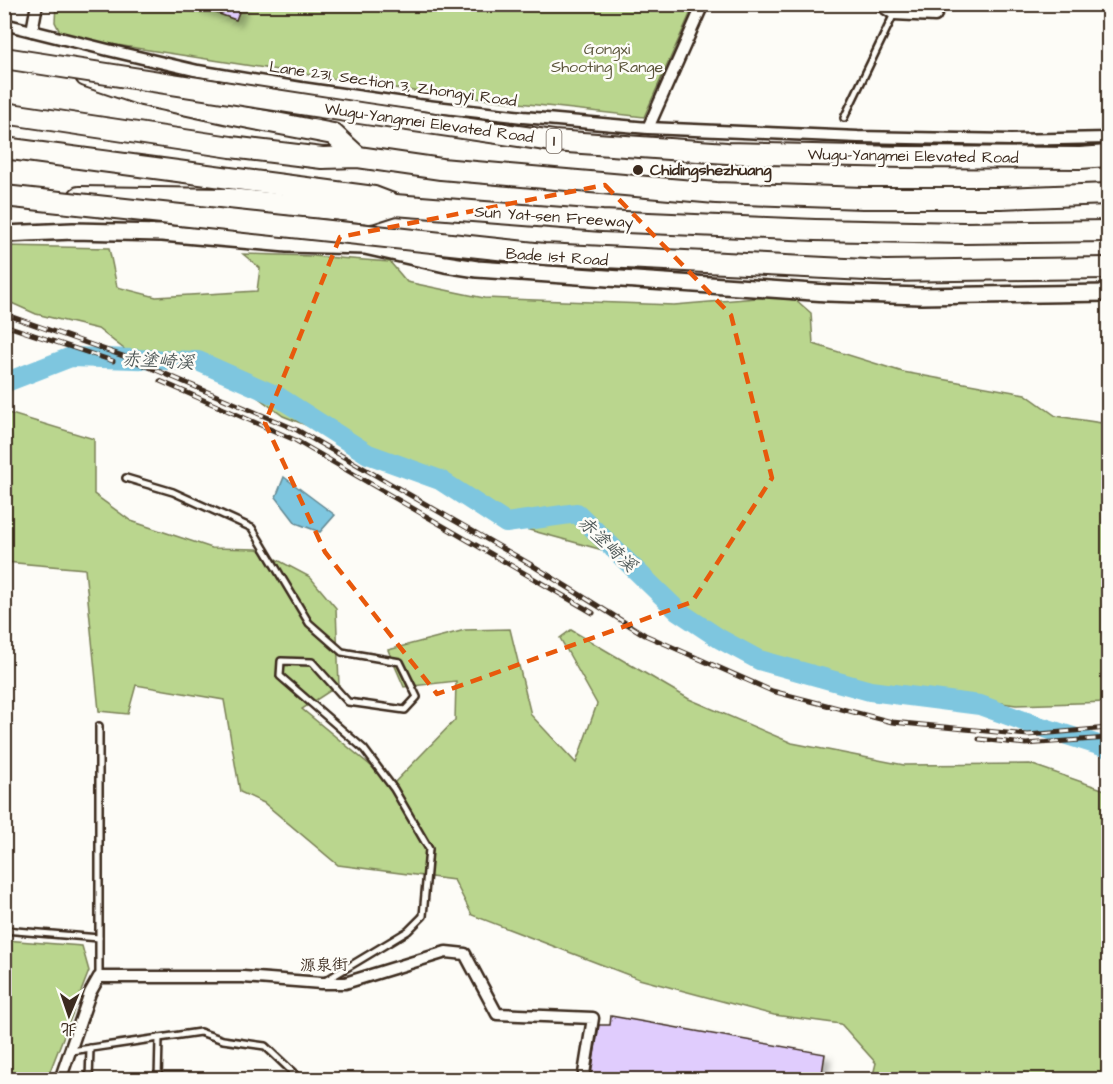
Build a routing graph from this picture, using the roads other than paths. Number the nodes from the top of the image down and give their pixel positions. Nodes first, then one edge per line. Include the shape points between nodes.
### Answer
1 (38, 4) edge
2 (703, 4) edge
3 (879, 4) edge
4 (942, 4) edge
5 (894, 14) junction
6 (4, 24) edge
7 (32, 31) junction
8 (4, 49) edge
9 (4, 58) edge
10 (4, 114) edge
11 (844, 118) dead end
12 (648, 128) junction
13 (1108, 138) edge
14 (4, 147) edge
15 (1108, 156) edge
16 (358, 157) junction
17 (1108, 194) edge
18 (4, 197) edge
19 (395, 205) junction
20 (1108, 231) edge
21 (4, 234) edge
22 (1108, 268) edge
23 (1108, 293) edge
24 (126, 478) dead end
25 (99, 726) dead end
26 (4, 930) edge
27 (99, 938) junction
28 (99, 977) junction
29 (321, 983) junction
30 (159, 1038) junction
31 (90, 1048) junction
32 (70, 1051) junction
33 (60, 1080) edge
34 (89, 1080) edge
35 (158, 1080) edge
36 (301, 1080) edge
37 (583, 1080) edge

1 - 7 street
2 - 12 street
3 - 5 street
4 - 5 street via 935,16
5 - 11 lane
6 - 7 street, Lane 231, Section 3, Zhongyi Road
7 - 12 street, Lane 231, Section 3, Zhongyi Road via 198,71 301,88 453,109
8 - 16 highway via 142,95 333,134
9 - 15 highway, Wugu-Yangmei Elevated Road / 1, bridge via 553,141 727,153
10 - 16 highway via 288,154
12 - 13 street, Lane 231, Section 3, Zhongyi Road via 858,137
14 - 19 highway, Sun Yat-sen Freeway via 374,197
16 - 17 highway via 441,169 716,193 863,198
18 - 19 highway via 230,199 370,213
18 - 22 highway, bridge via 544,254 886,271
19 - 20 highway, Sun Yat-sen Freeway via 602,221 815,230
21 - 23 street, Bade 1st Road via 162,233 365,246 477,269 827,293
24 - 29 lane via 173,492 252,528 309,623 342,652 400,662 417,697 405,710 348,702 312,662 281,661 280,676 364,749 394,789 429,849 423,916 408,931
25 - 27 lane
26 - 27 lane
27 - 28 lane
28 - 29 street, 源泉街 via 243,977
28 - 32 street
29 - 37 street, 源泉街 via 345,983 446,952 465,954 497,1014 593,1018
30 - 31 lane
30 - 35 lane
30 - 36 lane via 200,1032 265,1046
31 - 32 lane
31 - 34 lane
32 - 33 street

